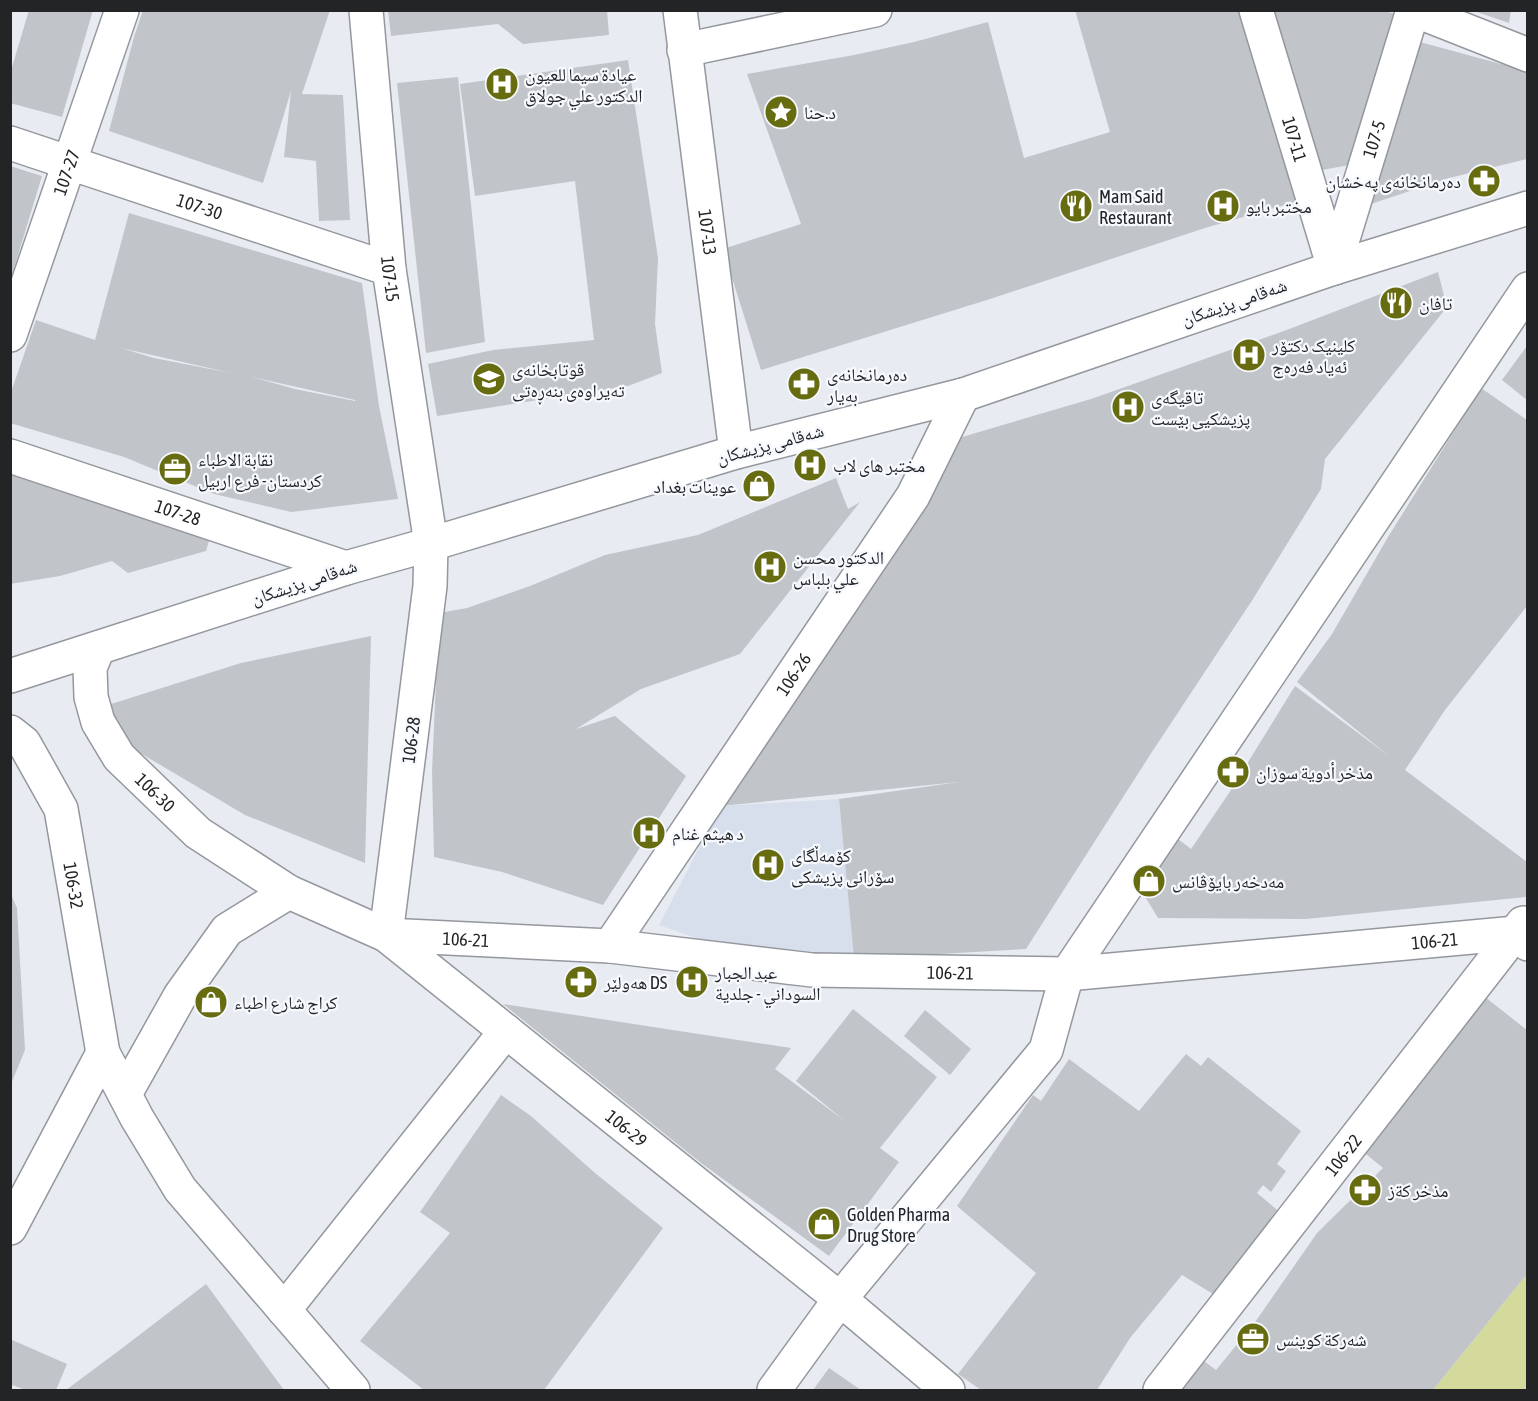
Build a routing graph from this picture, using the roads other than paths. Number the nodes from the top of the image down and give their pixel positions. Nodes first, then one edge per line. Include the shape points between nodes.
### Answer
1 (122, 10) edge
2 (366, 10) edge
3 (680, 10) edge
4 (875, 10) edge
5 (1256, 10) edge
6 (1413, 10) edge
7 (684, 50) junction
8 (1527, 56) edge
9 (10, 143) edge
10 (69, 162) junction
11 (1527, 208) edge
12 (1334, 268) junction
13 (389, 269) junction
14 (1527, 289) edge
15 (10, 335) edge
16 (963, 394) junction
17 (736, 452) junction
18 (10, 456) edge
19 (431, 544) junction
20 (346, 568) junction
21 (98, 648) junction
22 (10, 676) edge
23 (10, 732) edge
24 (289, 892) junction
25 (1524, 931) edge
26 (386, 935) junction
27 (610, 946) junction
28 (1067, 974) junction
29 (506, 1031) junction
30 (103, 1053) junction
31 (125, 1094) junction
32 (10, 1228) edge
33 (840, 1299) junction
34 (284, 1310) junction
35 (353, 1390) edge
36 (774, 1390) edge
37 (948, 1390) edge
38 (1160, 1390) edge

1 - 10 street, 107-27
2 - 13 street, 107-15
3 - 7 street, 107-13
4 - 7 street
5 - 12 street, 107-11
6 - 8 street
6 - 12 street, 107-5
7 - 17 street, 107-13
9 - 10 street, 107-30
10 - 13 street, 107-30
10 - 15 street, 107-27
11 - 12 street, شەقامی پزیشکان
12 - 16 street, شەقامی پزیشکان
13 - 19 street, 107-15
14 - 28 street
16 - 17 street, شەقامی پزیشکان
16 - 27 street, 106-26 via 913,496
17 - 19 street, شەقامی پزیشکان
18 - 20 street, 107-28
19 - 20 street, شەقامی پزیشکان
19 - 26 street, 106-28 via 430,586
20 - 21 street, شەقامی پزیشکان
21 - 22 street, شەقامی پزیشکان
21 - 24 street, 106-30 via 90,668 91,697 98,722 119,757 198,833
23 - 30 street, 106-32 via 24,744 61,809
24 - 26 street, 106-29
24 - 31 street via 227,930 180,996
25 - 28 street, 106-21
25 - 38 street, 106-22
26 - 27 street, 106-21
26 - 29 street, 106-29
27 - 28 street, 106-21 via 812,970
28 - 33 street via 1046,1050
29 - 33 street, 106-29
29 - 34 street
30 - 31 street, 106-32
30 - 32 street
31 - 34 street, 106-32 via 180,1190
33 - 36 street
33 - 37 street, 106-29
34 - 35 street, 106-32

